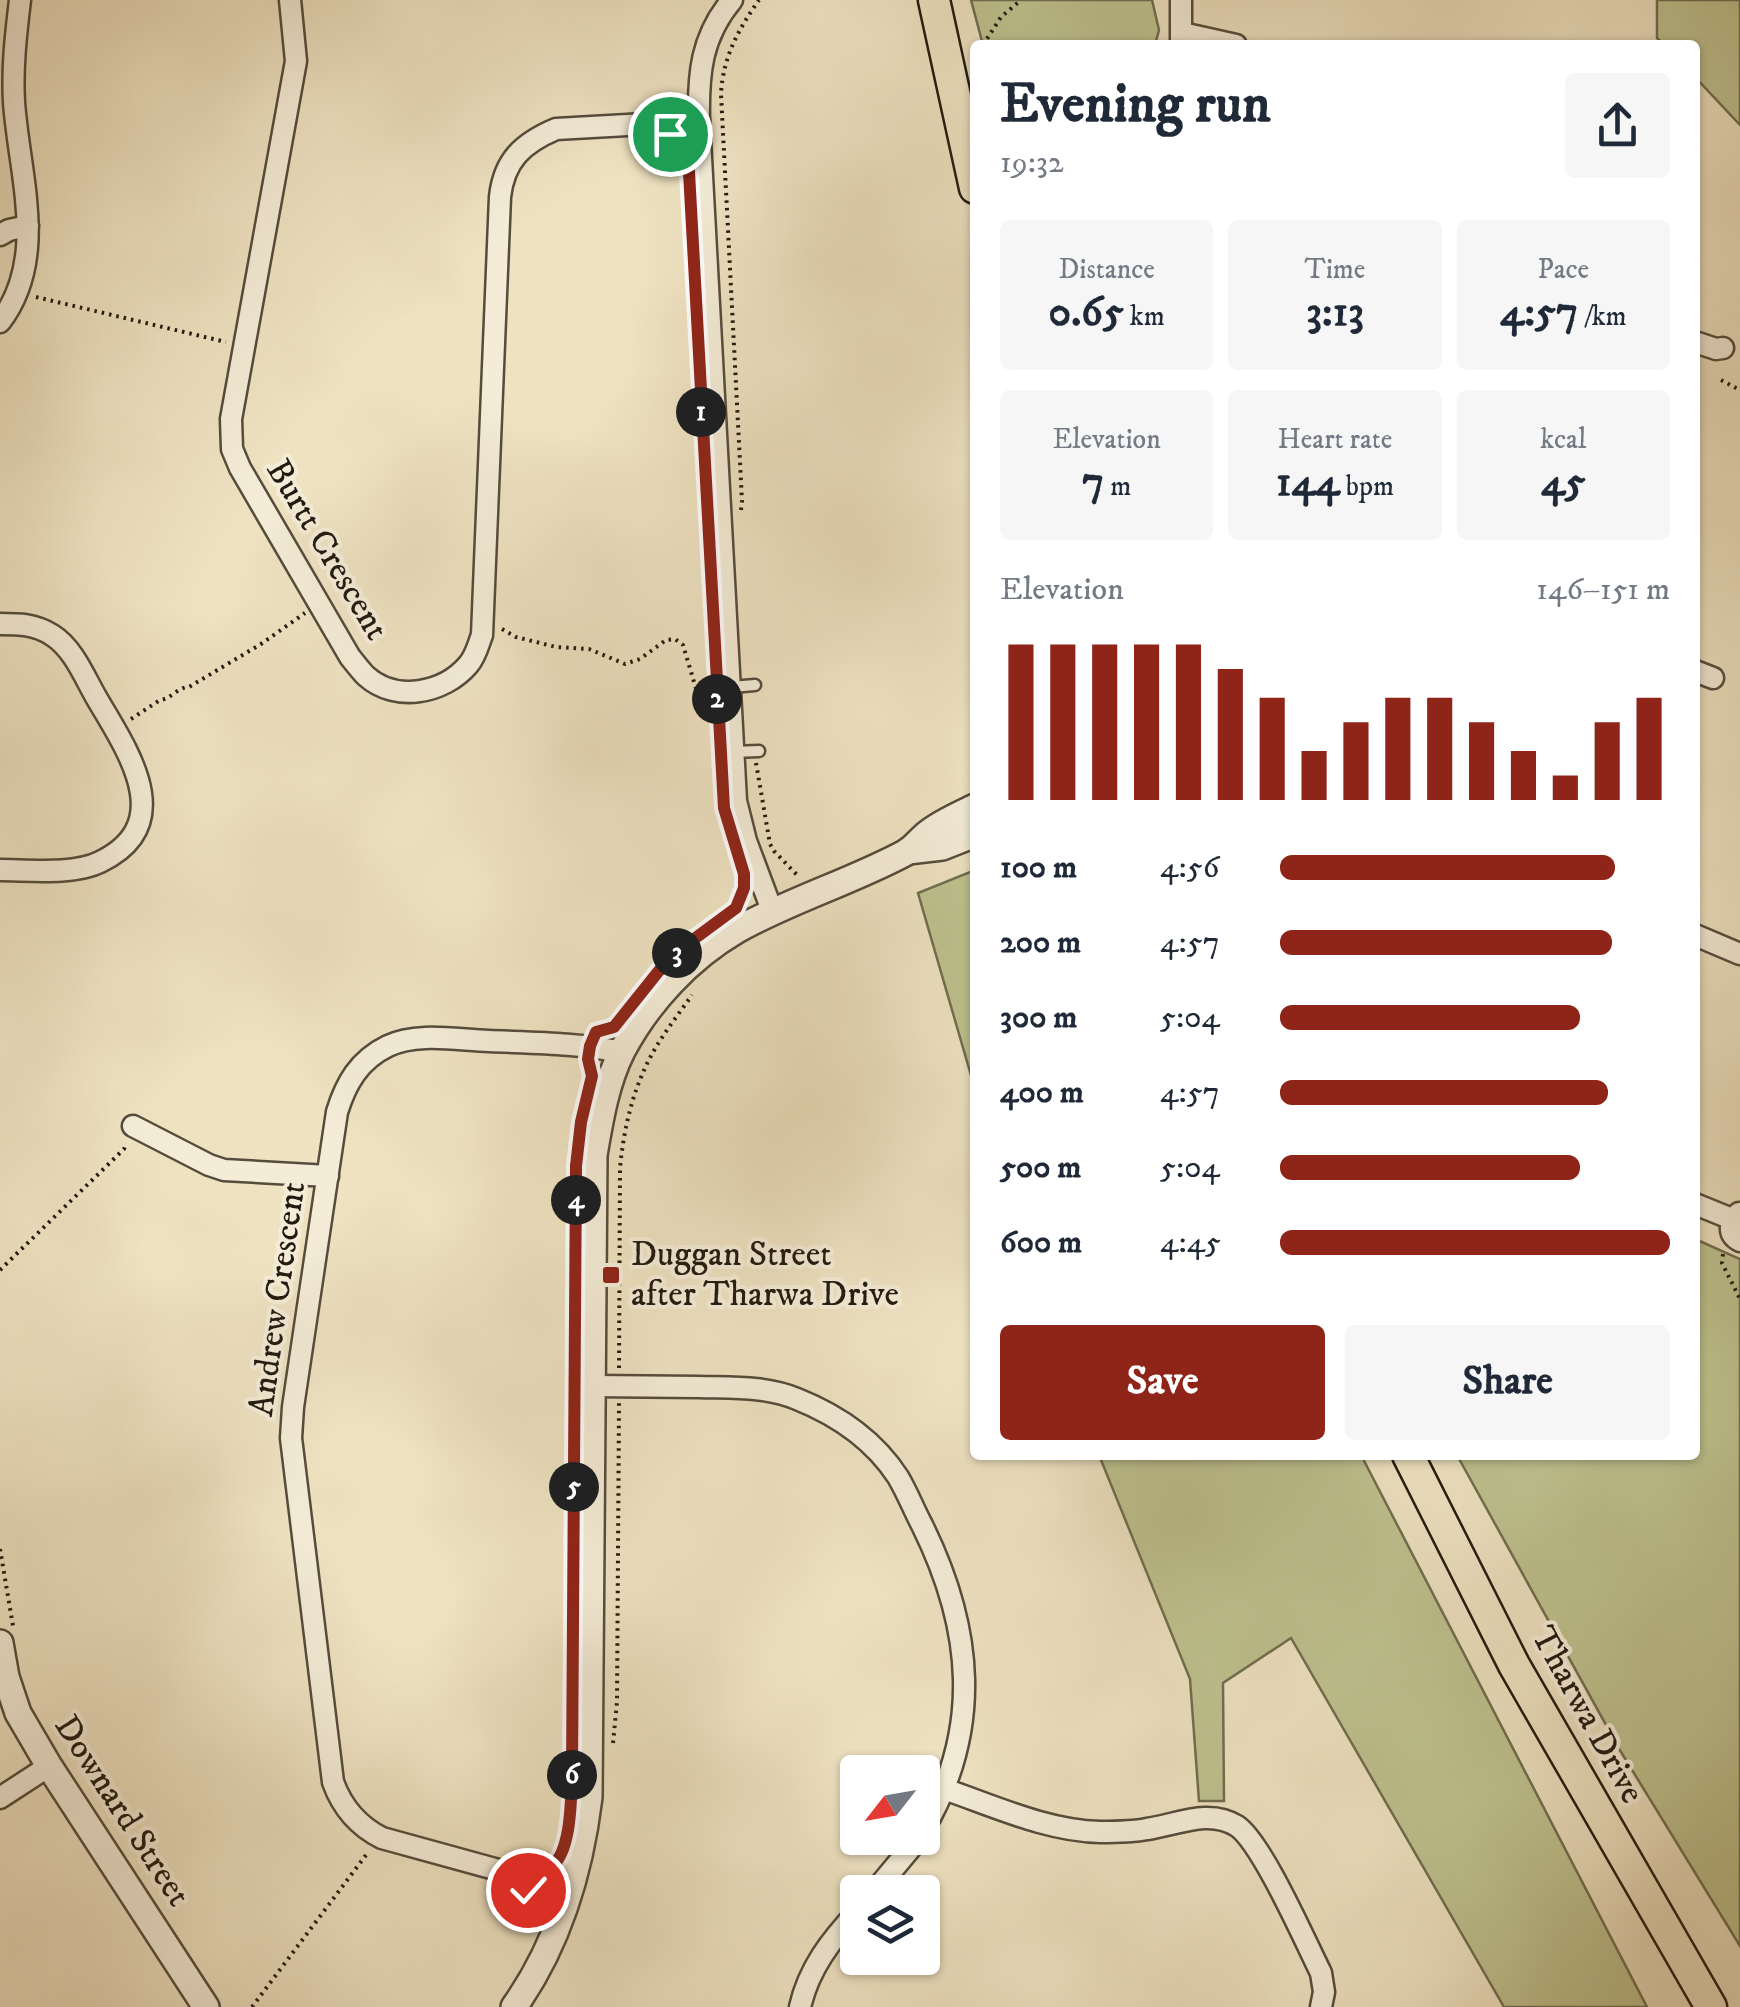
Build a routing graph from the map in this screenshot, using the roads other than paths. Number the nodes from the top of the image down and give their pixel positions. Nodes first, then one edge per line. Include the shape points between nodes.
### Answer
1 (20, 0) edge
2 (290, 0) edge
3 (732, 0) edge
4 (934, 0) edge
5 (1181, 0) edge
6 (1182, 39) edge
7 (699, 121) junction
8 (970, 165) edge
9 (28, 226) junction
10 (0, 235) edge
11 (0, 322) edge
12 (1700, 343) edge
13 (1722, 348) dead end
14 (0, 624) edge
15 (754, 685) dead end
16 (729, 692) junction
17 (733, 752) junction
18 (759, 752) dead end
19 (970, 810) edge
20 (970, 836) edge
21 (908, 851) junction
22 (0, 870) edge
23 (773, 912) junction
24 (1700, 936) edge
25 (1740, 954) edge
26 (622, 1052) junction
27 (133, 1126) dead end
28 (328, 1176) junction
29 (1700, 1207) edge
30 (1737, 1228) edge
31 (592, 1386) junction
32 (1411, 1460) edge
33 (8, 1641) edge
34 (49, 1766) junction
35 (944, 1789) junction
36 (940, 1797) edge
37 (0, 1798) edge
38 (905, 1855) edge
39 (888, 1875) edge
40 (571, 1890) junction
41 (840, 1930) edge
42 (206, 2007) edge
43 (514, 2007) edge
44 (800, 2007) edge
45 (1320, 2007) edge
46 (1711, 2007) edge

1 - 9 street via 14,104
2 - 7 street, Burtt Crescent via 296,61 231,419 232,449 350,657 388,688 412,692 447,683 474,658 482,635 500,197 510,163 534,138 556,129
3 - 7 street via 705,46
4 - 8 main road
5 - 6 street
7 - 16 street
9 - 10 street
9 - 11 street via 24,277
12 - 13 street
14 - 22 street via 34,626 70,650 142,786 133,833 96,865
15 - 16 lane
16 - 17 street
17 - 18 lane
17 - 23 street via 746,840
19 - 21 street
20 - 21 street
21 - 23 street
23 - 26 street via 683,970
24 - 25 street
26 - 28 street, Andrew Crescent via 425,1038 384,1047 345,1086
26 - 31 street via 594,1155
27 - 28 street via 224,1170
28 - 40 street, Andrew Crescent via 292,1438 333,1782 351,1816 378,1836
29 - 30 street
31 - 35 street via 752,1388 792,1396 829,1413 874,1448 898,1478 954,1604 964,1697
31 - 40 street via 589,1797
32 - 46 main road, Tharwa Drive via 1514,1665
33 - 34 street, Downard Street via 6,1677
34 - 37 street
34 - 42 street, Downard Street
35 - 36 street
35 - 45 street via 1077,1830 1144,1830 1205,1817 1239,1828 1321,1973
38 - 39 street
40 - 43 street via 542,1961
41 - 44 street via 811,1974

